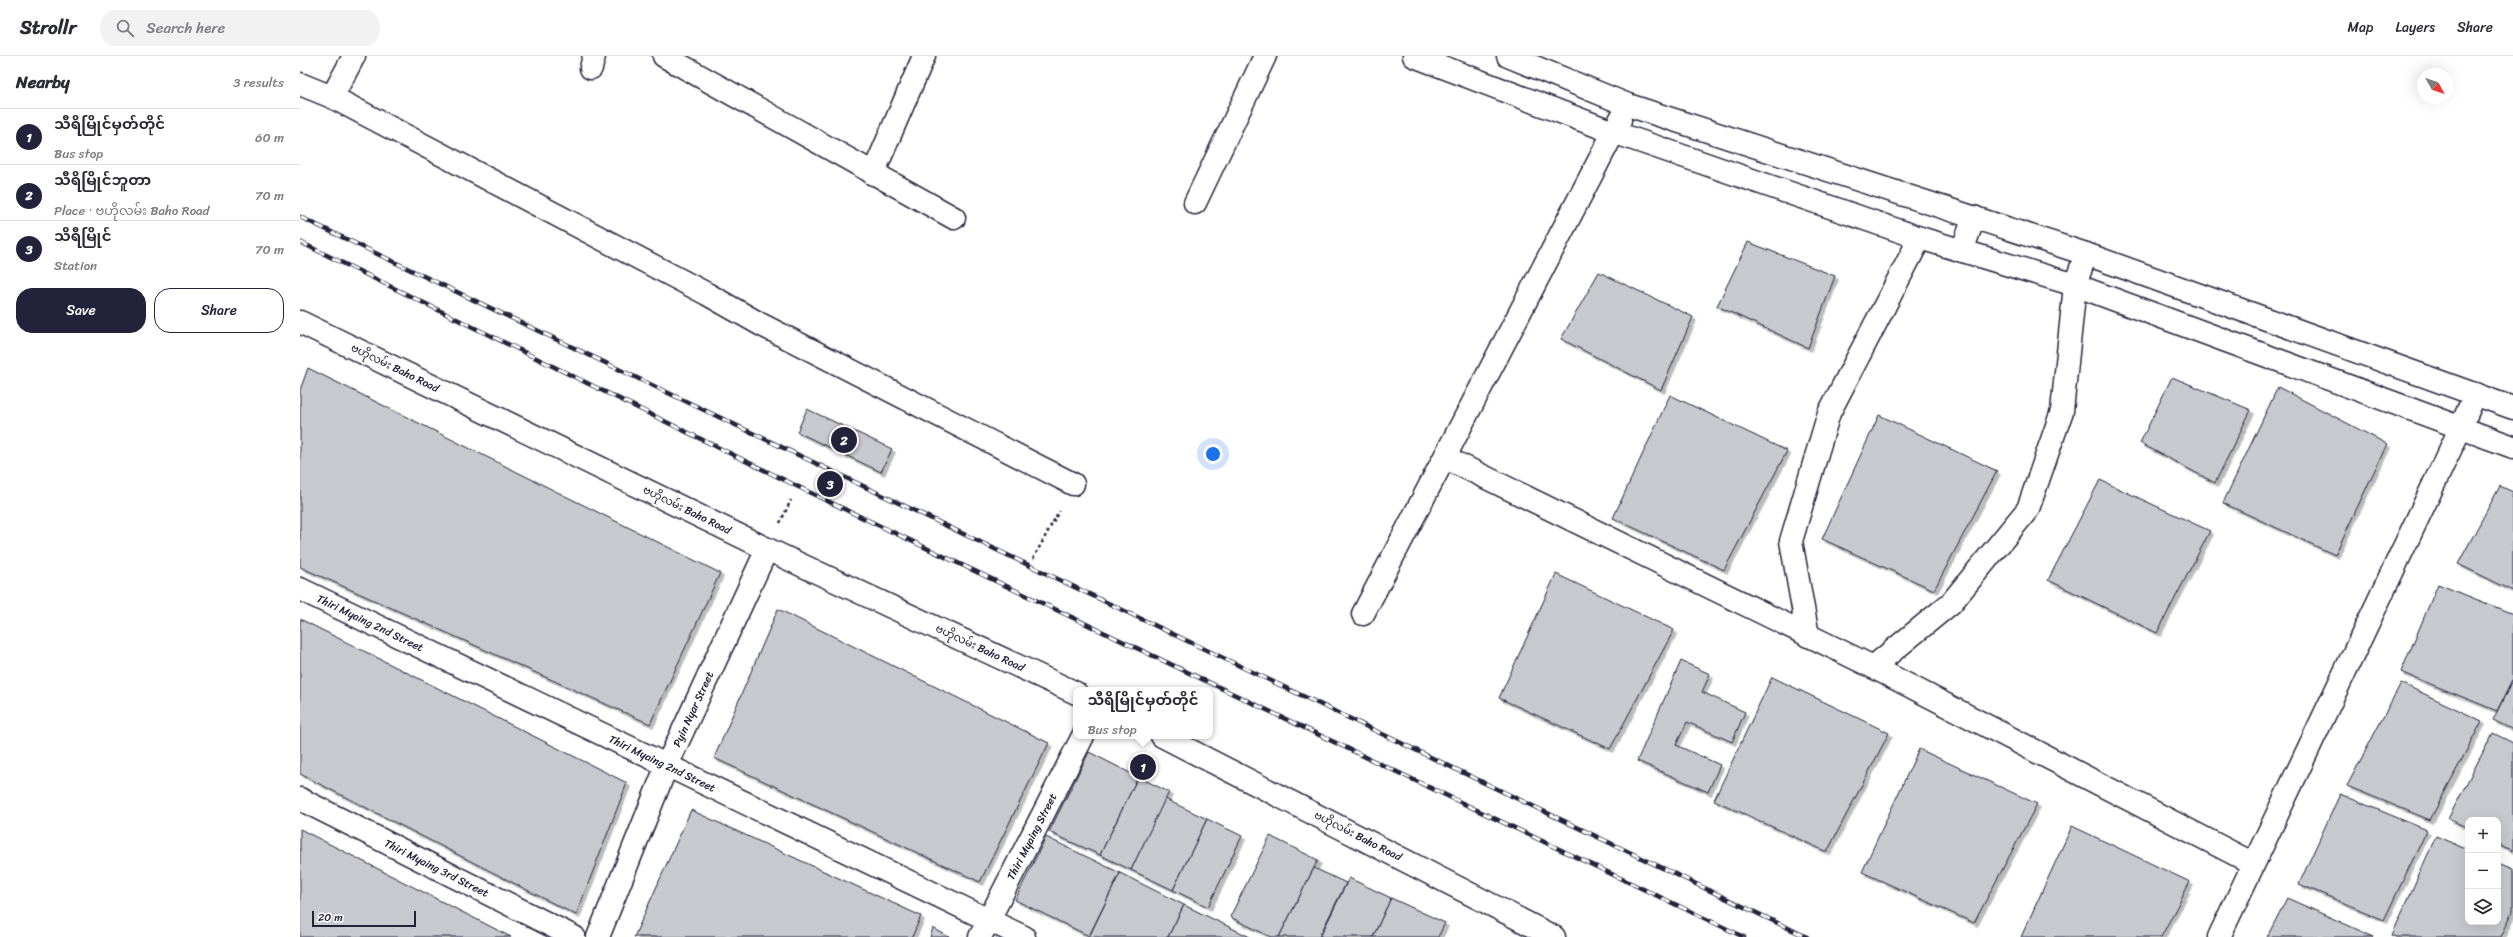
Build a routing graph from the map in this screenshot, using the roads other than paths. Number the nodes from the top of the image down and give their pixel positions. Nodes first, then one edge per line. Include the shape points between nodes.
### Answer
1 (354, 56) edge
2 (664, 56) edge
3 (924, 56) edge
4 (1265, 56) edge
5 (1414, 56) edge
6 (1508, 56) edge
7 (300, 84) edge
8 (332, 97) junction
9 (1628, 105) junction
10 (1613, 132) junction
11 (874, 174) junction
12 (1195, 203) dead end
13 (954, 218) dead end
14 (1974, 218) junction
15 (1920, 238) junction
16 (1962, 251) junction
17 (2086, 254) junction
18 (2075, 285) junction
19 (300, 322) edge
20 (2474, 394) junction
21 (2513, 408) edge
22 (2461, 427) junction
23 (2513, 447) edge
24 (1446, 458) junction
25 (1073, 484) road end
26 (767, 549) junction
27 (300, 589) edge
28 (1363, 614) dead end
29 (1808, 636) junction
30 (1873, 667) junction
31 (1073, 692) edge
32 (1082, 739) edge
33 (1168, 739) edge
34 (667, 765) junction
35 (300, 799) edge
36 (2252, 863) junction
37 (985, 928) edge
38 (574, 937) edge
39 (598, 937) edge
40 (1024, 937) edge
41 (1554, 937) edge
42 (2219, 937) edge

1 - 8 street
2 - 11 street
3 - 11 street
4 - 12 street
5 - 10 street
6 - 9 street
7 - 8 street
8 - 25 street via 760,324
9 - 10 street
9 - 14 street
10 - 15 street
10 - 24 street
11 - 13 street
14 - 16 street
14 - 17 street
15 - 16 street
15 - 29 street via 1828,413 1791,540
16 - 18 street
17 - 18 street
17 - 20 street
18 - 22 street
18 - 30 street via 2062,412 2028,509 1951,603
19 - 26 street, ဗဟိုလမ်း Baho Road
20 - 21 street
20 - 22 street
22 - 23 street
22 - 36 street
24 - 28 street
24 - 29 street
26 - 31 street, ဗဟိုလမ်း Baho Road
26 - 34 street, Pyin Nyar Street
27 - 34 street, Thiri Myaing 2nd Street
29 - 30 street
30 - 36 street
32 - 37 street, Thiri Myaing Street
33 - 41 street, ဗဟိုလမ်း Baho Road
34 - 37 street, Thiri Myaing 2nd Street
34 - 39 street, Pyin Nyar Street
35 - 38 street, Thiri Myaing 3rd Street
36 - 42 street
37 - 40 street, Thiri Myaing 2nd Street

